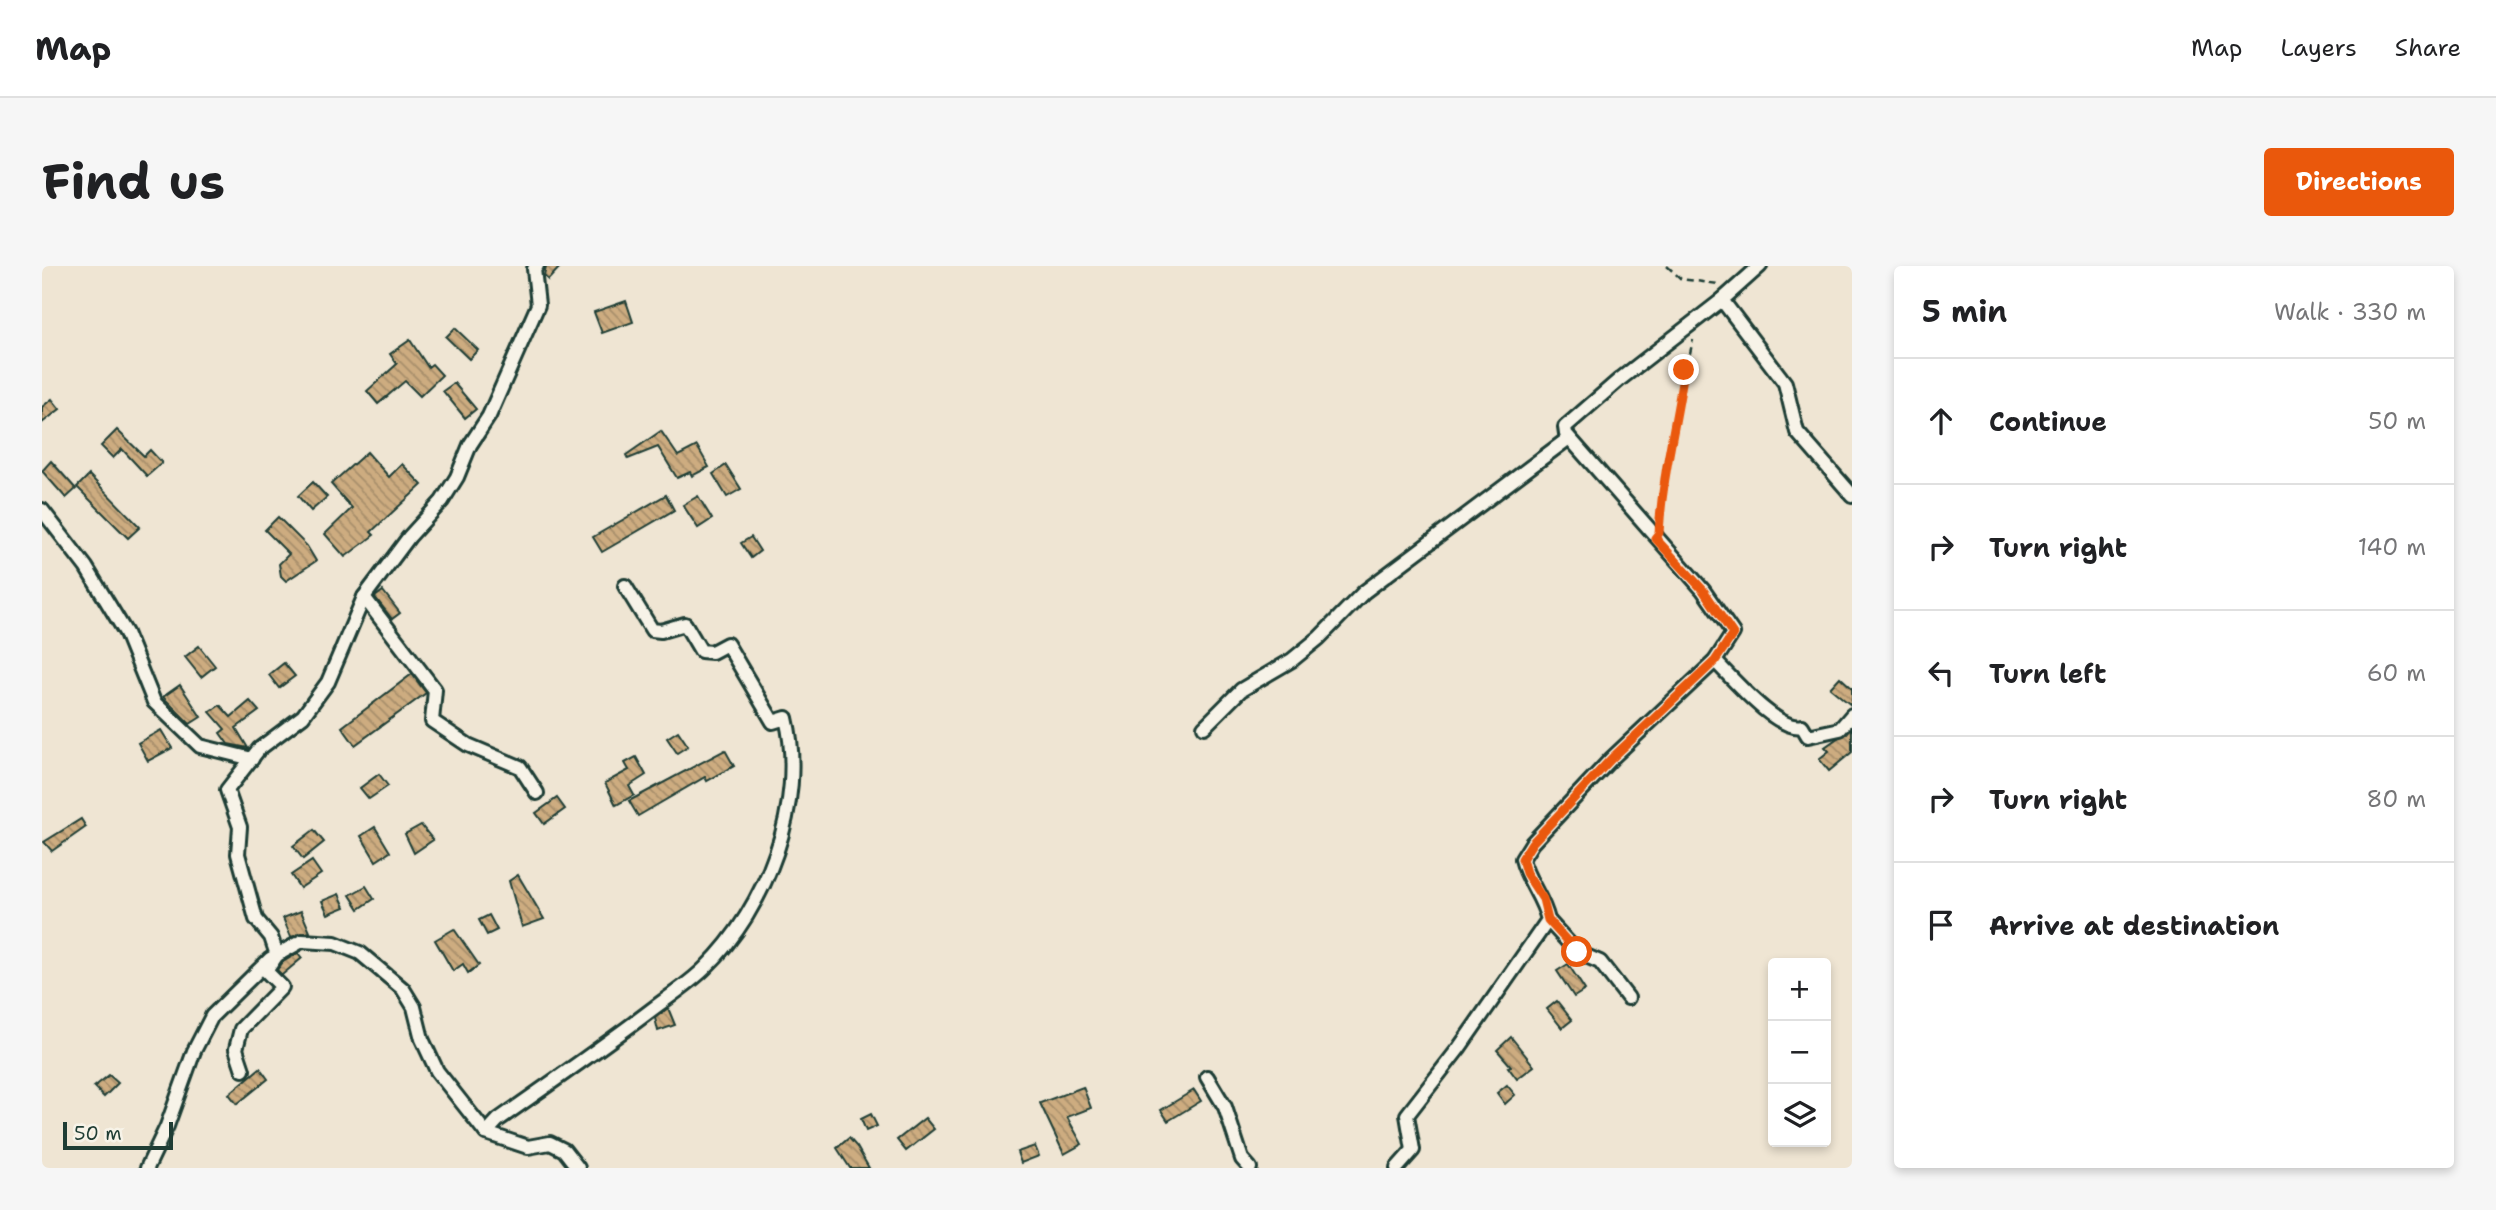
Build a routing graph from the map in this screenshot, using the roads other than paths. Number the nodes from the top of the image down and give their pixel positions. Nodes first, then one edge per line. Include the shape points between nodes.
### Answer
1 (1760, 266) edge
2 (534, 267) edge
3 (1722, 300) junction
4 (1569, 438) junction
5 (1852, 495) edge
6 (42, 510) edge
7 (625, 586) dead end
8 (363, 597) junction
9 (1715, 661) junction
10 (1852, 715) edge
11 (1204, 727) dead end
12 (251, 759) junction
13 (537, 793) dead end
14 (1548, 920) junction
15 (277, 955) junction
16 (1628, 998) dead end
17 (243, 1070) dead end
18 (1207, 1077) dead end
19 (486, 1133) junction
20 (147, 1168) edge
21 (578, 1168) edge
22 (1250, 1168) edge
23 (1397, 1168) edge

1 - 3 street
2 - 8 street via 538,305 489,416 442,500
3 - 4 street via 1565,427
3 - 5 street via 1785,383 1797,432
4 - 9 street via 1703,590 1733,634
4 - 11 street via 1364,592 1319,638 1241,690
6 - 12 street via 86,567 126,632 154,702 200,746
7 - 19 street via 652,630 685,624 701,651 712,652 727,644 773,722 786,718 789,806 763,886 737,929 705,968
8 - 12 street via 328,682 303,716
8 - 13 street via 435,690 432,721 468,745 520,766
9 - 10 street via 1761,707 1783,722 1802,726 1808,736 1840,729
9 - 14 street via 1612,758 1532,843 1522,859 1543,899
12 - 15 street via 227,790 240,828 238,854 256,919 271,937
14 - 16 street via 1577,952 1600,962
14 - 23 street via 1407,1115 1413,1150
15 - 17 street via 266,971 282,987 241,1029 236,1049
15 - 19 street via 302,941 335,943 360,953 404,989 437,1071
15 - 20 street via 212,1016
18 - 22 street
19 - 21 street via 528,1147 550,1143 564,1150

